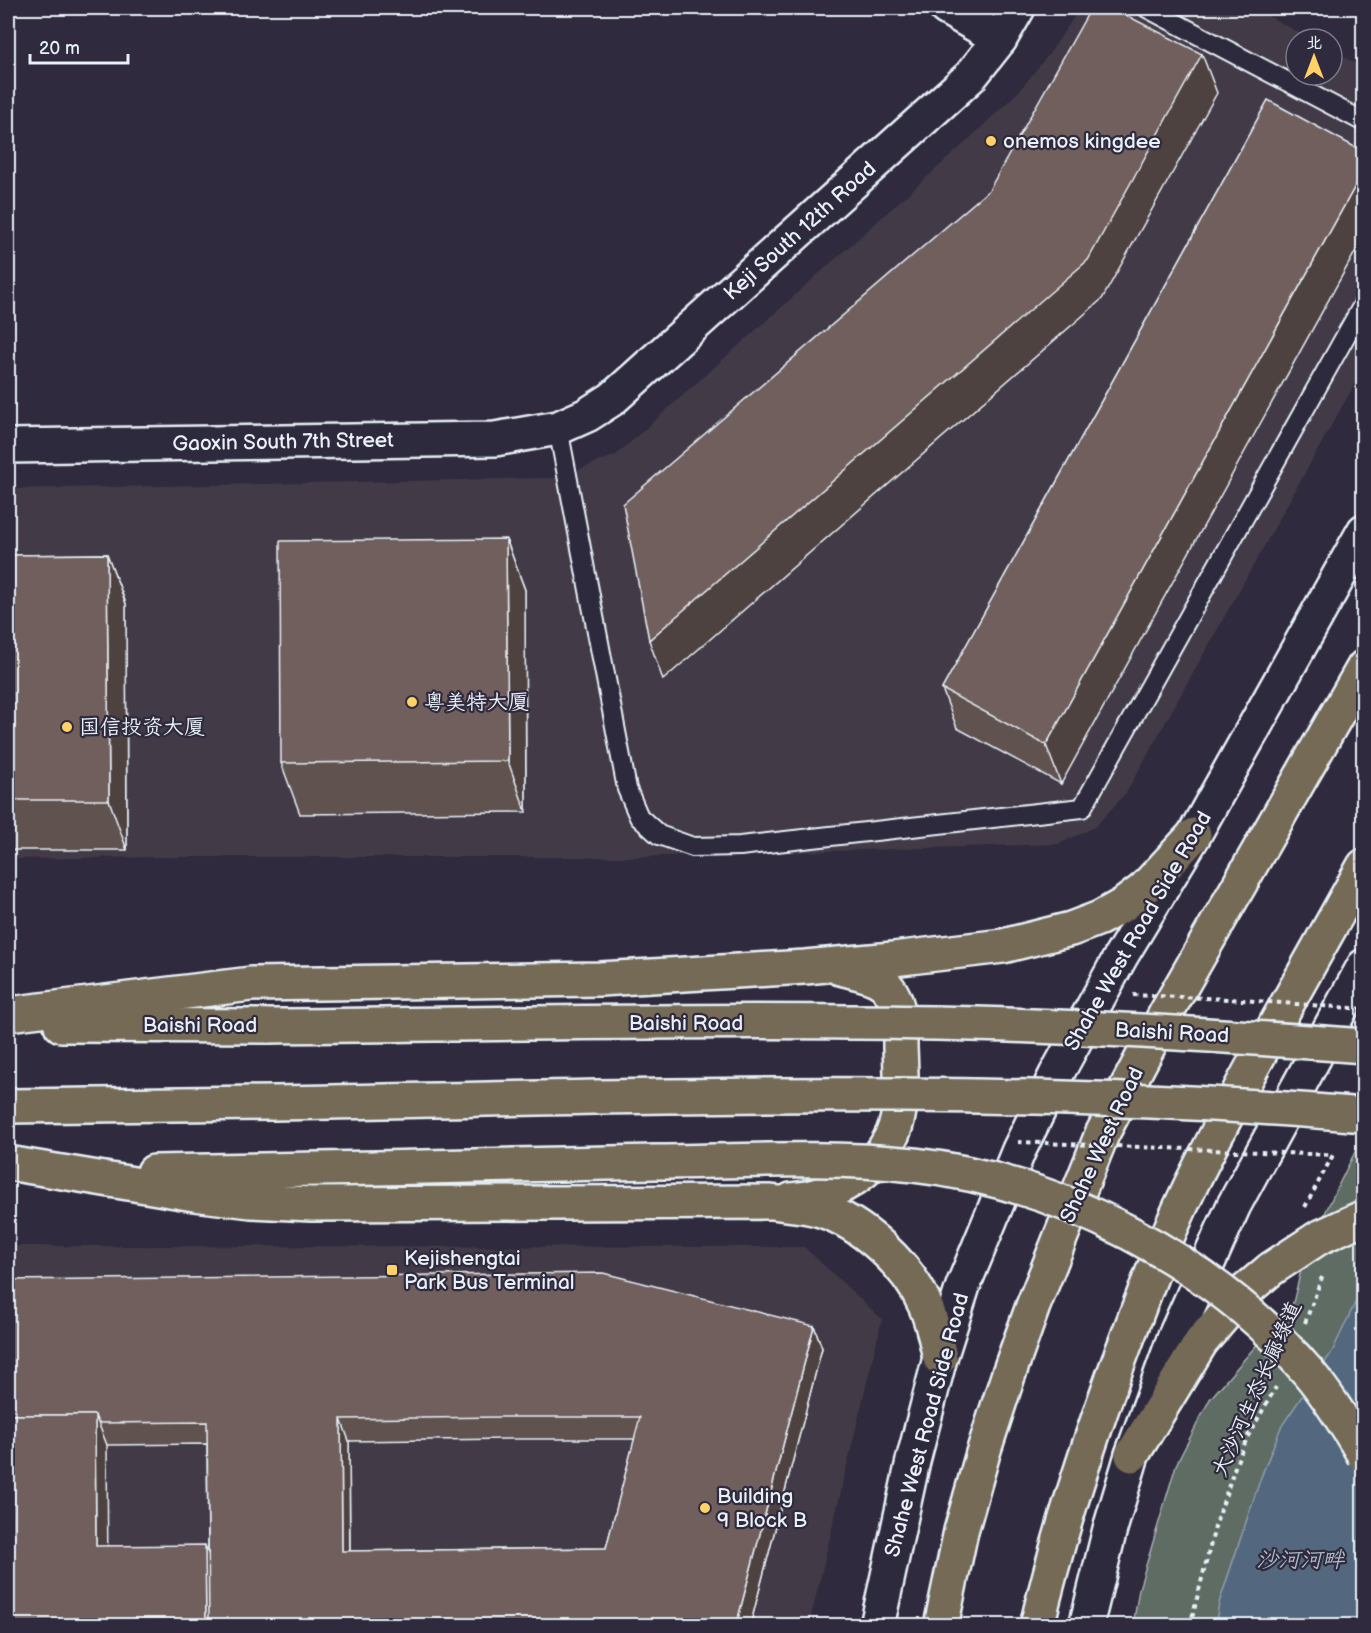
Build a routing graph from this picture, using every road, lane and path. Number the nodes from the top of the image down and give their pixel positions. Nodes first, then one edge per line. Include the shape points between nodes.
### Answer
1 (946, 8) edge
2 (1018, 8) edge
3 (1147, 8) edge
4 (1000, 39) junction
5 (1364, 122) edge
6 (1364, 303) edge
7 (558, 428) junction
8 (8, 446) edge
9 (1364, 531) edge
10 (1364, 667) edge
11 (1194, 835) junction
12 (1364, 866) edge
13 (1364, 966) edge
14 (805, 968) junction
15 (1124, 994) dead end
16 (1364, 1009) edge
17 (8, 1014) edge
18 (8, 1025) edge
19 (1364, 1046) edge
20 (8, 1106) edge
21 (1364, 1115) edge
22 (1007, 1141) dead end
23 (8, 1163) edge
24 (1364, 1170) edge
25 (66, 1173) junction
26 (771, 1202) junction
27 (1359, 1202) edge
28 (1302, 1212) dead end
29 (1324, 1271) dead end
30 (1305, 1323) dead end
31 (940, 1358) junction
32 (1278, 1383) dead end
33 (1132, 1455) junction
34 (1364, 1455) edge
35 (941, 1622) edge
36 (877, 1626) edge
37 (1037, 1626) edge
38 (1086, 1626) edge
39 (1190, 1626) edge

1 - 4 main road
2 - 4 main road, Keji South 12th Road
3 - 5 lane
4 - 7 main road, Keji South 12th Road via 970,77 612,399
6 - 7 lane via 1082,808 741,846 693,847 659,835 639,817 627,789
7 - 8 main road, Gaoxin South 7th Street via 495,439
9 - 11 main road, Shahe West Road Side Road
10 - 35 main road, Shahe West Road via 1166,1012 1102,1134 1008,1376 961,1531
11 - 14 main road via 1144,889 1100,918 1071,929 1003,946
11 - 31 main road, Shahe West Road Side Road via 1121,956 1019,1150 963,1286
12 - 37 main road via 1237,1096 1153,1272 1071,1500
13 - 33 main road via 1234,1205 1175,1336
14 - 17 main road via 600,979 251,984
14 - 26 main road via 838,968 866,974 883,983 896,999 900,1028 899,1108 893,1131 870,1167 827,1193
15 - 16 path, bridge
18 - 19 main road, Baishi Road, bridge via 936,1023
20 - 21 main road, bridge via 822,1094 1193,1103
22 - 28 path, bridge via 1333,1155
23 - 25 main road
24 - 27 path
25 - 26 main road via 251,1202
25 - 34 main road, bridge via 822,1160 959,1173 1046,1197 1127,1232 1193,1269 1227,1294 1308,1372
26 - 31 main road via 822,1210 842,1219 884,1249 914,1283 925,1303
27 - 33 main road, bridge via 1318,1238 1245,1290 1202,1342
29 - 30 path, 大沙河生态长廊绿道
31 - 36 main road, Shahe West Road Side Road
32 - 39 path, 大沙河生态长廊绿道 via 1236,1464
33 - 38 main road

